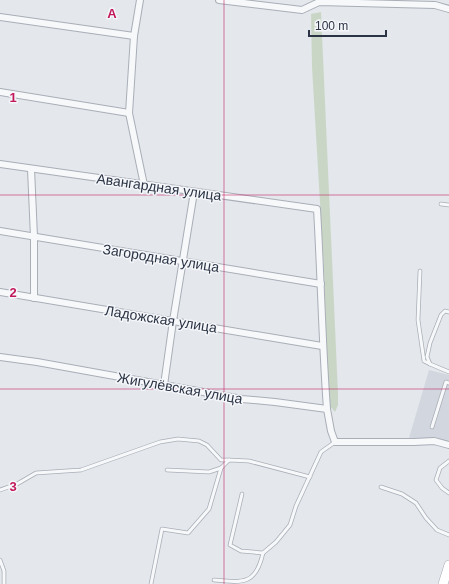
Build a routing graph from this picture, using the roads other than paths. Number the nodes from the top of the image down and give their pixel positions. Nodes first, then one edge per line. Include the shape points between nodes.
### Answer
1 (140, 0) edge
2 (219, 0) edge
3 (449, 9) edge
4 (0, 16) edge
5 (134, 36) junction
6 (0, 92) edge
7 (129, 113) junction
8 (0, 164) edge
9 (31, 169) junction
10 (144, 185) junction
11 (194, 192) junction
12 (441, 204) dead end
13 (449, 205) edge
14 (0, 231) edge
15 (34, 237) junction
16 (183, 261) junction
17 (420, 271) dead end
18 (321, 284) junction
19 (0, 292) edge
20 (34, 298) junction
21 (449, 312) edge
22 (173, 321) junction
23 (322, 346) junction
24 (0, 357) edge
25 (430, 364) junction
26 (449, 372) edge
27 (449, 383) edge
28 (164, 385) junction
29 (327, 409) junction
30 (432, 427) dead end
31 (335, 442) junction
32 (449, 445) edge
33 (229, 460) junction
34 (449, 461) edge
35 (221, 468) junction
36 (167, 470) dead end
37 (310, 477) junction
38 (381, 487) dead end
39 (0, 490) edge
40 (449, 493) edge
41 (242, 494) dead end
42 (449, 535) edge
43 (263, 553) junction
44 (0, 560) edge
45 (449, 565) edge
46 (214, 580) dead end
47 (4, 584) edge
48 (151, 584) edge
49 (443, 584) edge

1 - 5 street
2 - 3 street via 302,10 319,2 435,5
4 - 5 street
5 - 7 street
6 - 7 street
7 - 10 street
8 - 9 street, Авангардная улица
9 - 10 street, Авангардная улица
9 - 15 street
10 - 11 street, Авангардная улица
11 - 16 street
11 - 18 street, Авангардная улица via 317,209
12 - 13 lane
14 - 15 street, Загородная улица
15 - 16 street, Загородная улица
15 - 20 street
16 - 18 street, Загородная улица
16 - 22 street
17 - 25 lane via 418,320 424,361
18 - 23 street
19 - 20 street, Ладожская улица
20 - 22 street, Ладожская улица
21 - 25 lane via 441,315 430,343 427,357
22 - 23 street, Ладожская улица
22 - 28 street
23 - 29 street
24 - 28 street, Жигулёвская улица
25 - 26 lane
27 - 30 lane via 446,382
28 - 29 street, Жигулёвская улица via 242,399
29 - 31 street
31 - 32 street via 434,441
31 - 37 lane via 321,452
33 - 35 lane
33 - 37 lane via 249,461
33 - 39 lane via 221,460 207,445 199,441 178,439 160,442 81,470 36,473
34 - 40 lane via 440,468 436,480
35 - 36 lane via 209,472
35 - 48 lane via 209,509 188,532 162,529
37 - 43 lane via 290,525
38 - 42 lane via 402,494 416,503 437,530
41 - 43 lane via 230,545 241,551
43 - 46 lane via 261,566 255,578 245,583
44 - 47 lane via 4,570
45 - 49 street

